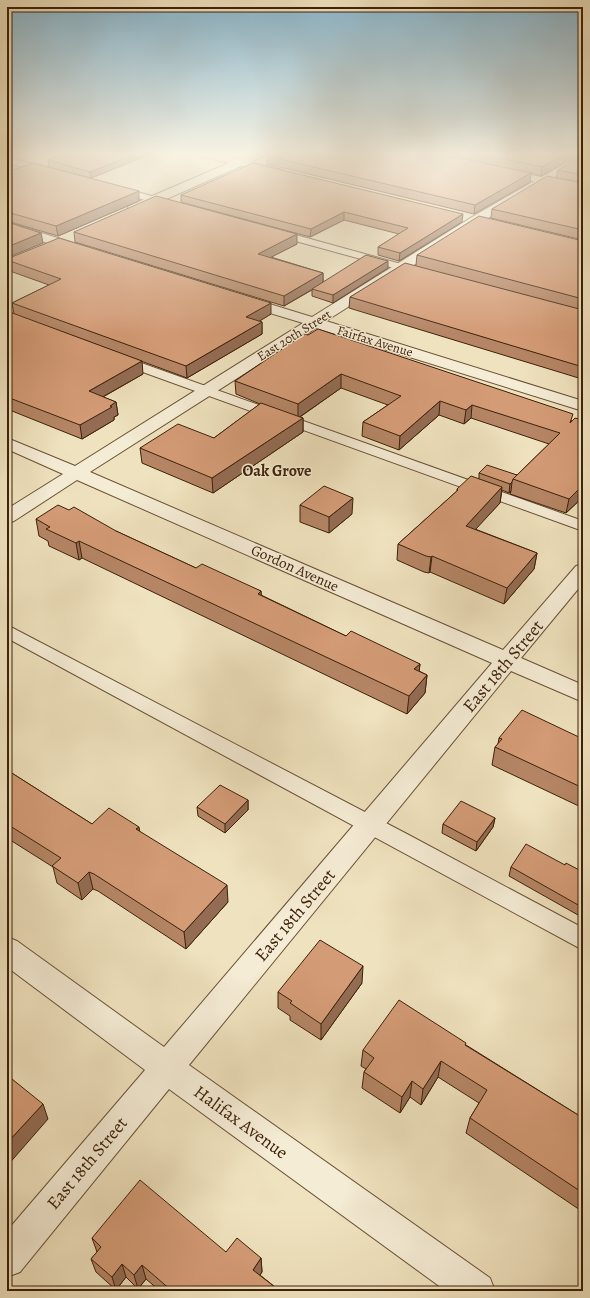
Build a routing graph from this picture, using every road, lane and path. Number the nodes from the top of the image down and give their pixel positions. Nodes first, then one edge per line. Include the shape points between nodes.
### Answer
1 (125, 213) edge
2 (488, 213) edge
3 (119, 215) edge
4 (457, 215) edge
5 (476, 220) junction
6 (495, 224) edge
7 (7, 226) edge
8 (266, 230) edge
9 (77, 234) edge
10 (57, 242) junction
11 (40, 250) edge
12 (98, 255) edge
13 (401, 267) junction
14 (432, 275) edge
15 (226, 294) edge
16 (314, 322) junction
17 (110, 356) edge
18 (205, 391) junction
19 (583, 406) edge
20 (7, 443) edge
21 (77, 473) junction
22 (7, 517) edge
23 (583, 526) edge
24 (583, 570) edge
25 (7, 631) edge
26 (507, 661) junction
27 (583, 694) edge
28 (371, 824) junction
29 (583, 940) edge
30 (7, 950) edge
31 (167, 1068) junction
32 (7, 1259) edge
33 (477, 1291) edge

1 - 3 street
2 - 5 street, East 20th Street
4 - 5 street
5 - 6 street
5 - 13 street, East 20th Street
7 - 10 street
8 - 13 lane
9 - 10 street
10 - 11 street
10 - 12 street
13 - 14 lane
13 - 16 street, East 20th Street
15 - 16 street, Fairfax Avenue
16 - 18 street, East 20th Street
16 - 19 street, Fairfax Avenue
17 - 18 lane
18 - 21 street, East 20th Street
18 - 23 lane
20 - 21 street, Gordon Avenue
21 - 22 street, East 20th Street
21 - 26 street, Gordon Avenue
24 - 26 street, East 18th Street
25 - 28 lane
26 - 27 street, Gordon Avenue
26 - 28 street, East 18th Street
28 - 29 lane
28 - 31 street, East 18th Street
30 - 31 street, Halifax Avenue
31 - 32 street, East 18th Street
31 - 33 street, Halifax Avenue

